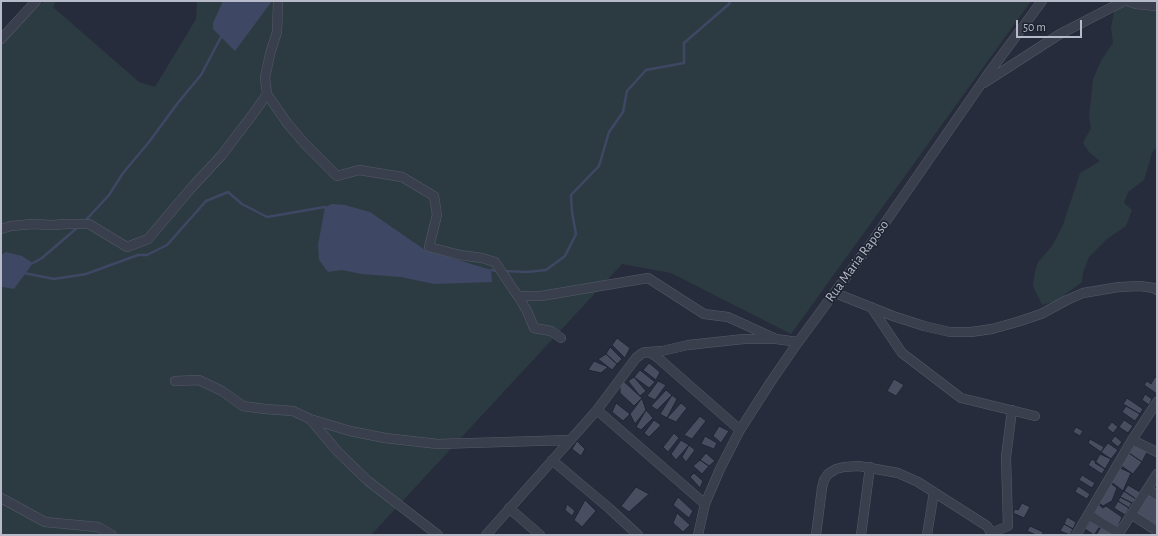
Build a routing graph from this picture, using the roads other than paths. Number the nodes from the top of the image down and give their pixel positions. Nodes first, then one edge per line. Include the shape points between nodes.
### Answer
1 (36, 1) edge
2 (1042, 1) edge
3 (1124, 1) edge
4 (1128, 1) edge
5 (278, 3) dead end
6 (1157, 6) edge
7 (1, 38) edge
8 (980, 85) junction
9 (267, 94) junction
10 (1, 229) edge
11 (1157, 290) edge
12 (834, 293) junction
13 (518, 296) junction
14 (871, 307) junction
15 (561, 338) dead end
16 (776, 339) junction
17 (798, 342) junction
18 (645, 352) junction
19 (175, 381) dead end
20 (1157, 402) edge
21 (597, 410) junction
22 (1012, 410) junction
23 (1036, 416) dead end
24 (310, 419) junction
25 (740, 430) junction
26 (570, 440) junction
27 (1132, 440) junction
28 (1157, 452) edge
29 (552, 460) junction
30 (870, 467) junction
31 (1157, 474) edge
32 (1147, 488) junction
33 (934, 492) junction
34 (1157, 495) edge
35 (1, 498) edge
36 (705, 504) junction
37 (509, 508) junction
38 (1088, 514) junction
39 (1131, 514) junction
40 (1157, 531) edge
41 (991, 534) edge
42 (1119, 534) edge
43 (112, 535) edge
44 (438, 535) edge
45 (486, 535) edge
46 (540, 535) edge
47 (638, 535) edge
48 (698, 535) edge
49 (816, 535) edge
50 (861, 535) edge
51 (927, 535) edge
52 (1076, 535) edge

1 - 7 street
2 - 8 street, Rua Maria Raposo
3 - 8 street via 1060,34
4 - 6 street
5 - 9 street via 277,32 265,78
8 - 12 street, Rua Maria Raposo
9 - 10 street via 221,156 148,239 127,247 89,224 32,224
9 - 13 street via 304,143 337,176 359,170 402,177 434,196 437,215 429,248 496,262
11 - 14 street via 1140,286 1083,293 1041,314 971,332 950,332 924,326
12 - 14 street
12 - 17 street, Rua Maria Raposo
13 - 15 street via 534,328 551,331
13 - 16 street via 541,296 648,278 704,314 728,317
14 - 22 street via 902,353 961,398
16 - 17 street
16 - 18 street via 744,339
17 - 25 street, Rua Maria Raposo
18 - 21 street via 636,358
18 - 25 street via 657,357
19 - 24 street via 199,380 222,391 243,406 293,411
20 - 27 street
21 - 26 street
21 - 36 street
22 - 23 street
22 - 41 street via 1006,457 1008,526
24 - 26 street via 350,432 438,444
24 - 44 street via 338,452 368,481
25 - 36 street, Rua Maria Raposo
26 - 29 street
27 - 28 street
27 - 38 street
29 - 37 street
29 - 47 street
30 - 33 street via 898,474
30 - 49 street via 844,467 828,474 822,488
30 - 50 street
31 - 32 street
32 - 34 street
32 - 39 street
33 - 41 street via 987,526
33 - 51 street
35 - 43 street via 45,522 98,526
36 - 48 street, Rua Maria Raposo
37 - 45 street
37 - 46 street
38 - 42 street
38 - 52 street
39 - 40 street
39 - 42 street

